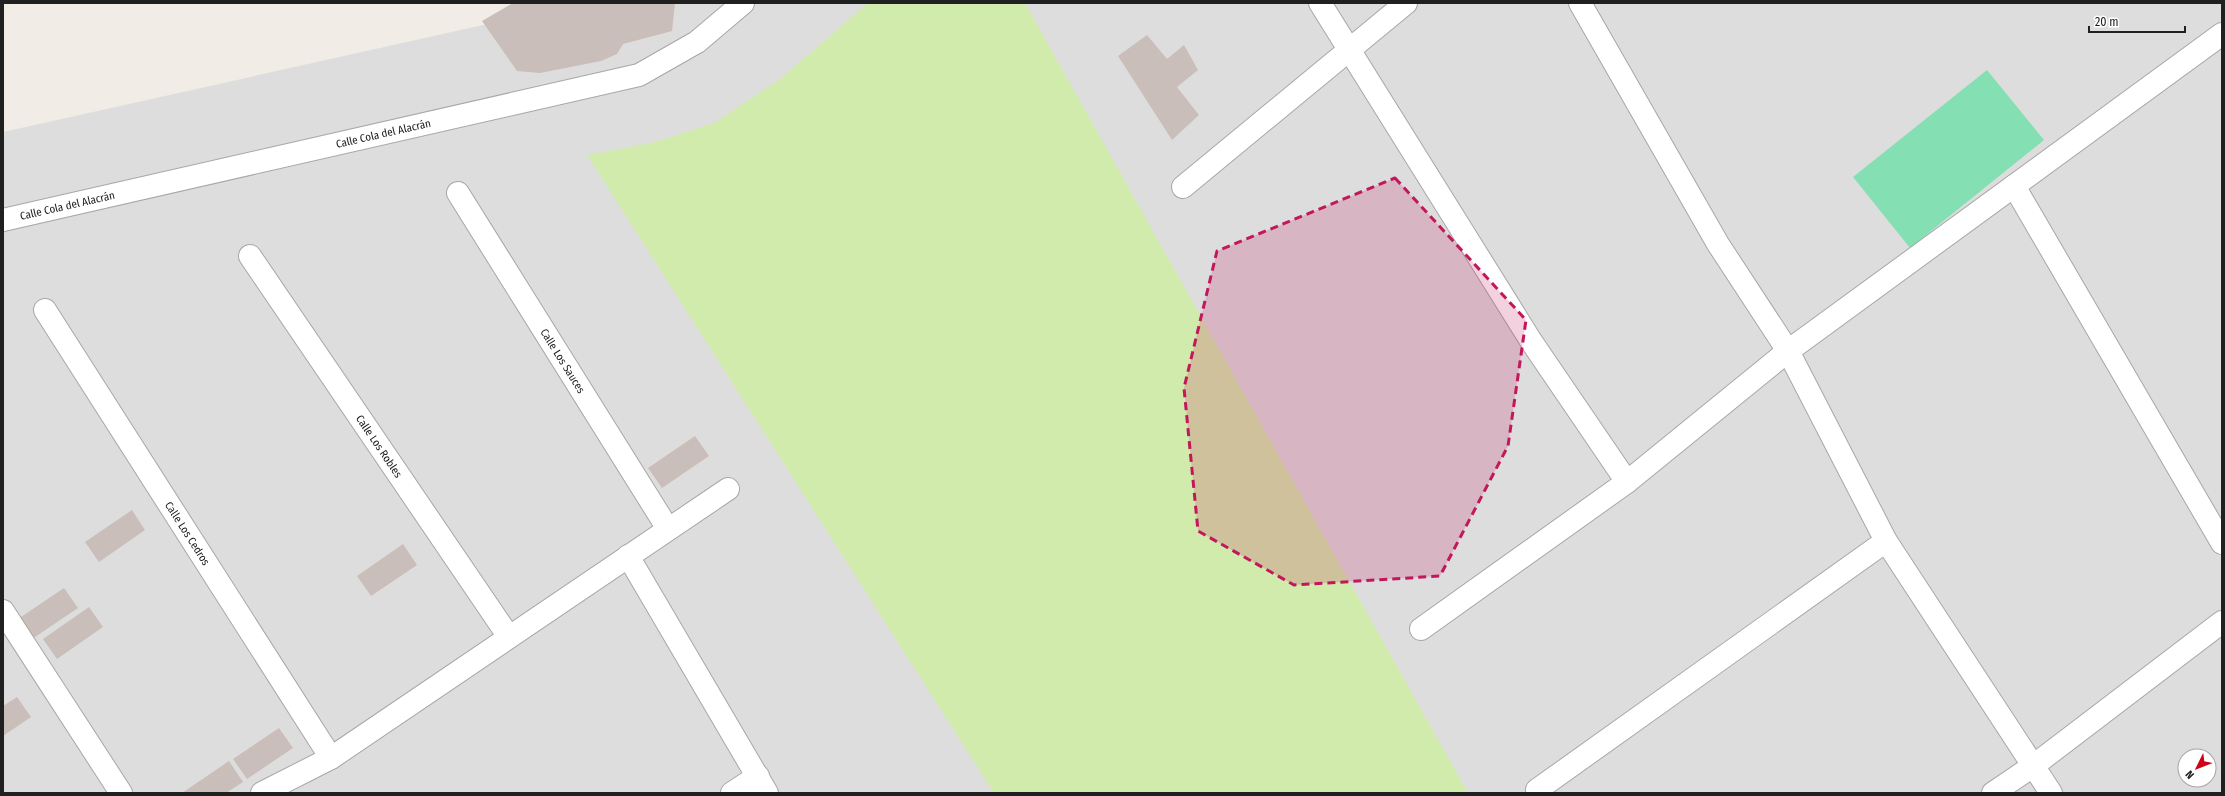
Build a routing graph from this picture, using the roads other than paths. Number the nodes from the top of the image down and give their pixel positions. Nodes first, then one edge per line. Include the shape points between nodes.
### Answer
1 (743, 3) edge
2 (1320, 3) edge
3 (1406, 3) edge
4 (1580, 3) edge
5 (2222, 34) edge
6 (1349, 51) junction
7 (2014, 186) junction
8 (1184, 187) dead end
9 (458, 194) dead end
10 (3, 220) edge
11 (250, 256) dead end
12 (45, 310) dead end
13 (1788, 352) junction
14 (1627, 482) junction
15 (728, 489) dead end
16 (668, 529) junction
17 (1886, 541) junction
18 (2222, 543) edge
19 (628, 556) junction
20 (3, 611) edge
21 (2222, 622) edge
22 (1421, 630) dead end
23 (509, 637) junction
24 (331, 758) junction
25 (2033, 766) junction
26 (762, 785) edge
27 (1537, 790) dead end
28 (121, 793) edge
29 (262, 793) edge
30 (732, 793) edge
31 (1993, 793) edge
32 (2051, 793) edge

1 - 10 street, Calle Cola del Alacrán via 697,42 638,75
2 - 6 street
3 - 6 street
4 - 13 street via 1718,244
5 - 7 street
6 - 8 street
6 - 14 street via 1531,341
7 - 13 street
7 - 18 street
9 - 16 street, Calle Los Sauces
11 - 23 street, Calle Los Robles
12 - 24 street, Calle Los Cedros
13 - 14 street
13 - 17 street
14 - 22 street
15 - 16 street
16 - 19 street
17 - 25 street
17 - 27 street
19 - 23 street
19 - 26 street
20 - 28 street
21 - 25 street
23 - 24 street
24 - 29 street
25 - 31 street
25 - 32 street
26 - 30 street

